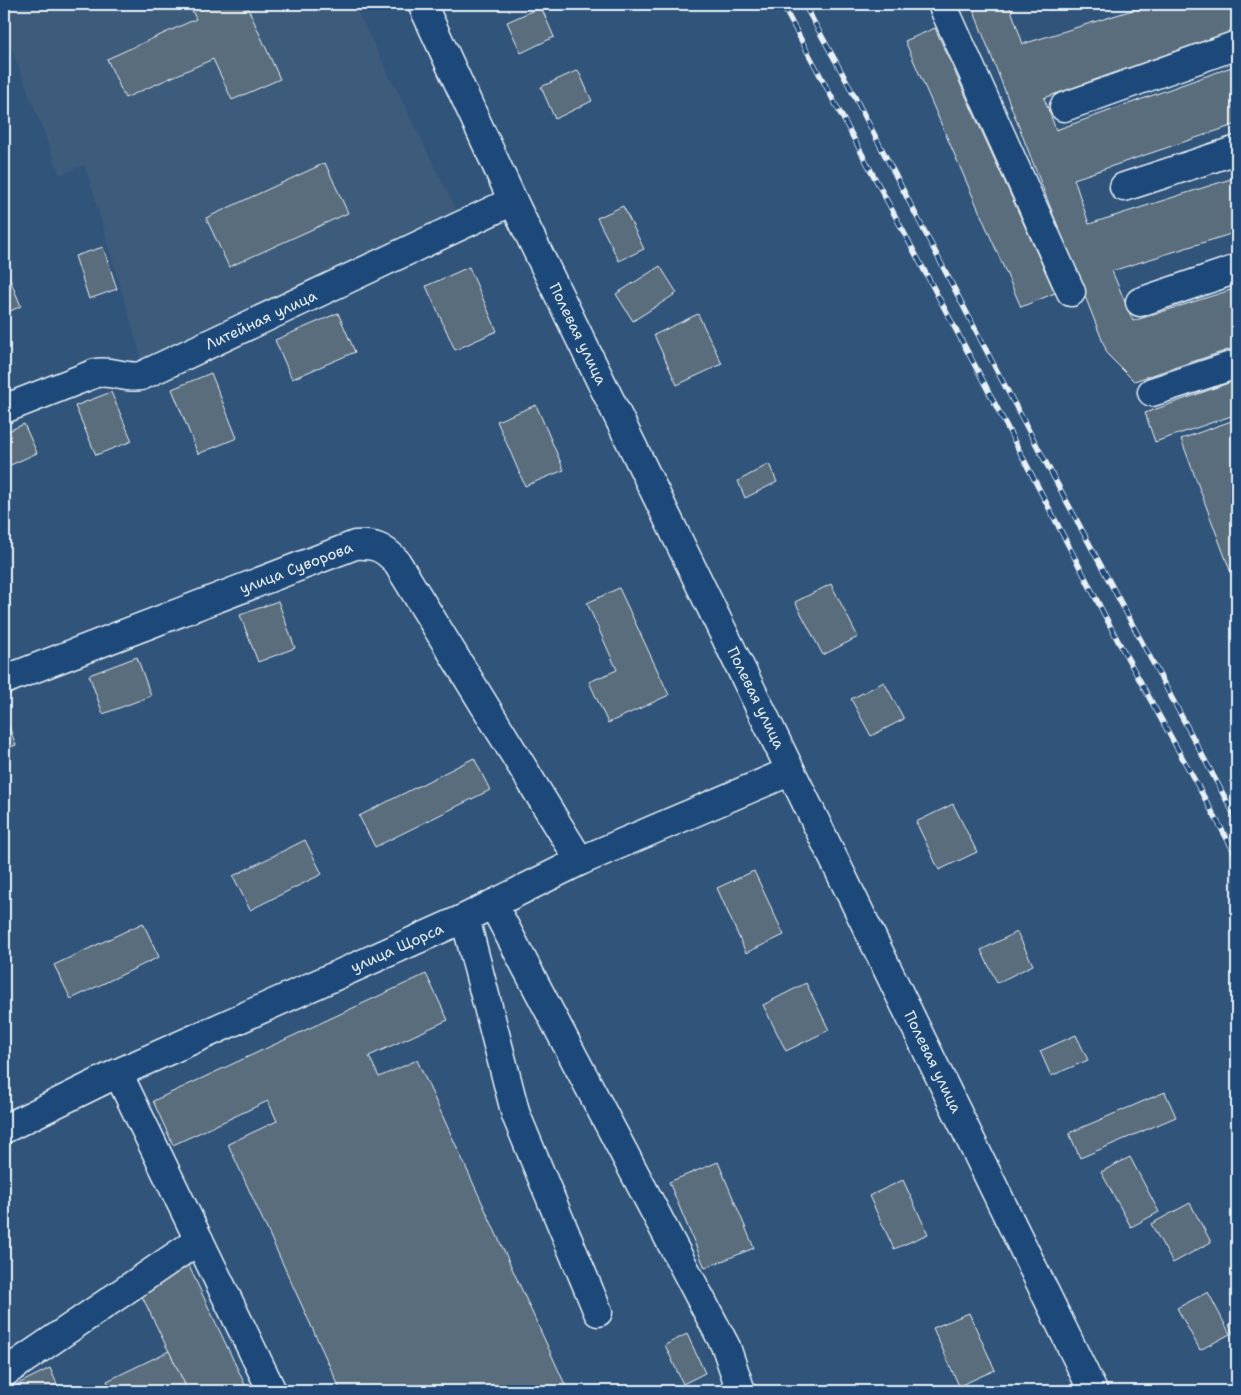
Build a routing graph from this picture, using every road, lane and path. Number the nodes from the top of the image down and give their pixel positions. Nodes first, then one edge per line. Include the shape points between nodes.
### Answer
1 (422, 4) edge
2 (942, 4) edge
3 (1237, 45) edge
4 (1064, 107) dead end
5 (1237, 150) edge
6 (1124, 187) dead end
7 (513, 201) junction
8 (1237, 269) edge
9 (1071, 292) dead end
10 (1140, 302) dead end
11 (1237, 364) edge
12 (1152, 392) dead end
13 (4, 408) edge
14 (4, 680) edge
15 (791, 770) junction
16 (580, 861) junction
17 (493, 904) junction
18 (465, 918) junction
19 (118, 1073) junction
20 (4, 1129) edge
21 (199, 1240) junction
22 (598, 1312) dead end
23 (4, 1373) edge
24 (272, 1391) edge
25 (740, 1391) edge
26 (1092, 1391) edge

1 - 7 street, Полевая улица
2 - 9 street
3 - 4 street
5 - 6 street
7 - 13 street, Литейная улица via 141,376 130,378 107,371 96,373
7 - 15 street, Полевая улица
8 - 10 street
11 - 12 street
14 - 16 street, улица Суворова via 355,545 372,544 386,550 396,561
15 - 16 street, улица Щорса
15 - 26 street, Полевая улица
16 - 17 street, улица Щорса
17 - 18 street, улица Щорса
17 - 25 street via 726,1347
18 - 19 street, улица Щорса
18 - 22 street via 516,1114
19 - 20 street, улица Щорса
19 - 21 street
21 - 23 street
21 - 24 street

